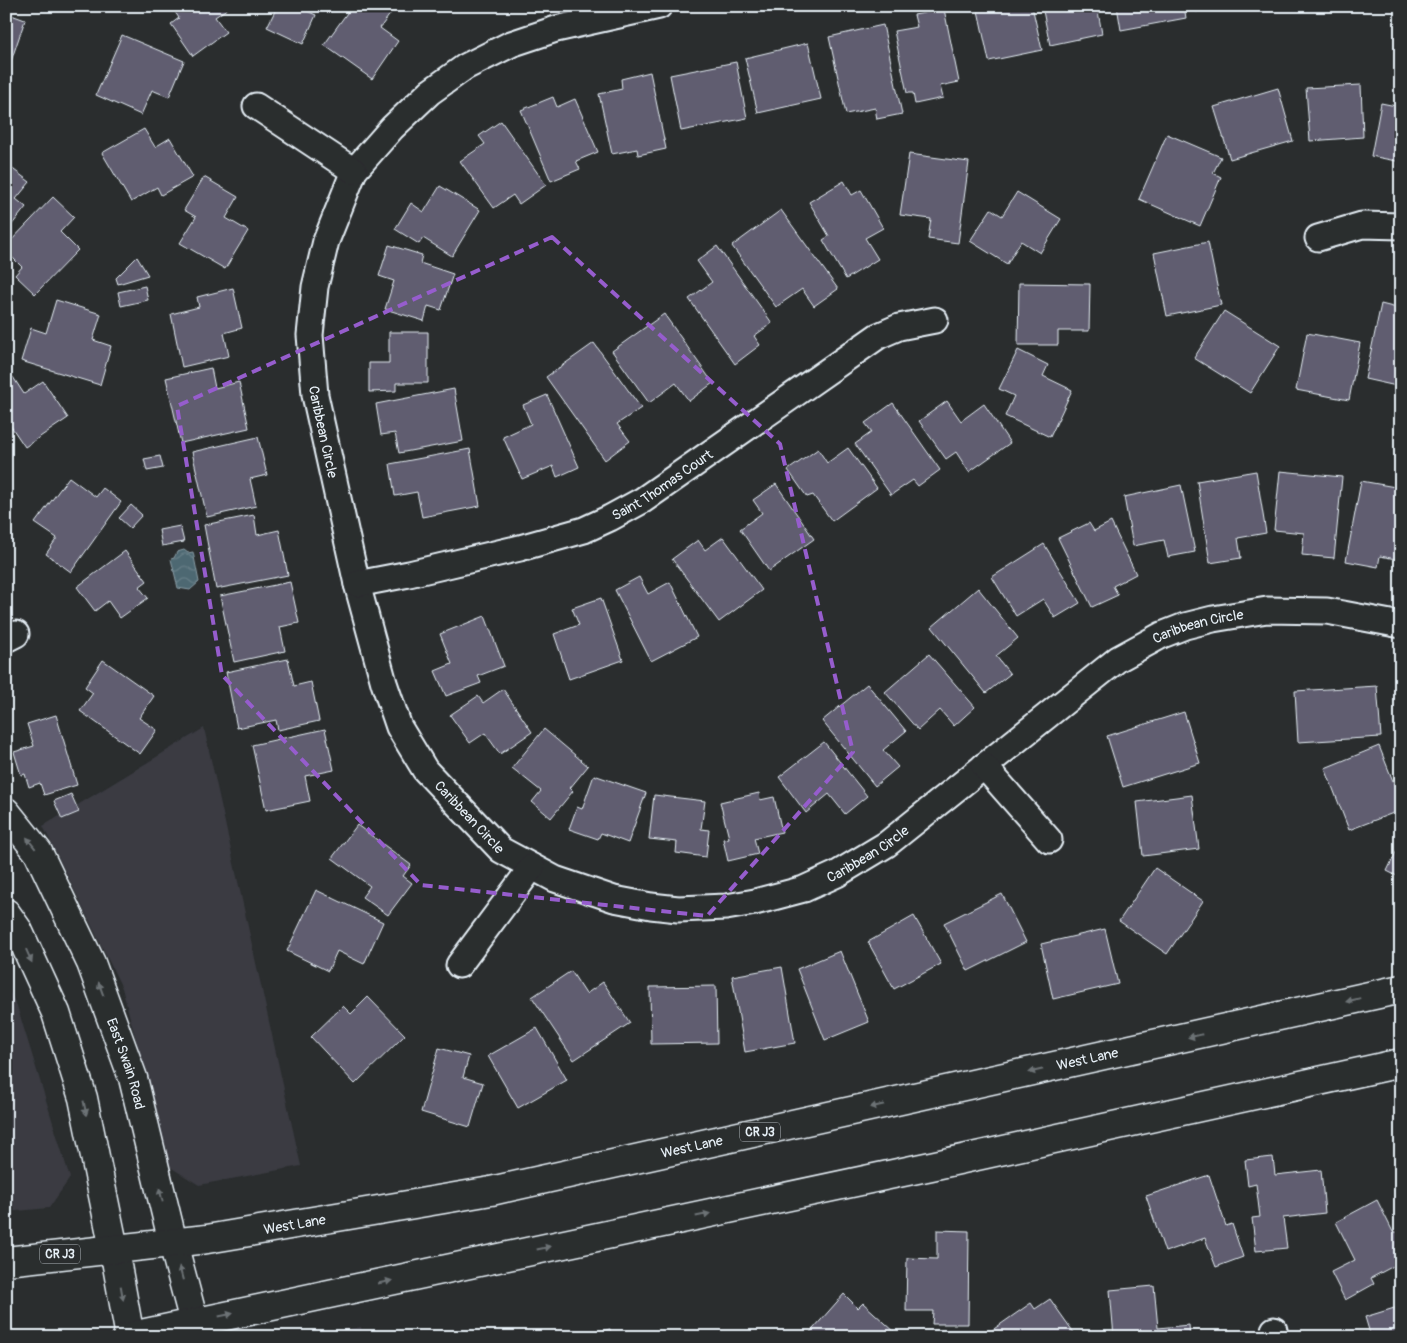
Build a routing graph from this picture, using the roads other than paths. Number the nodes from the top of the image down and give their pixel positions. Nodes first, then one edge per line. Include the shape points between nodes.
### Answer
1 (659, 6) edge
2 (256, 106) dead end
3 (354, 171) junction
4 (1401, 226) edge
5 (1318, 238) dead end
6 (935, 320) dead end
7 (357, 584) junction
8 (1401, 625) edge
9 (984, 766) junction
10 (6, 812) edge
11 (1049, 840) dead end
12 (532, 867) junction
13 (6, 913) edge
14 (459, 965) dead end
15 (1401, 990) edge
16 (1401, 1062) edge
17 (173, 1243) junction
18 (114, 1249) junction
19 (6, 1261) edge
20 (196, 1329) edge
21 (129, 1337) edge

1 - 3 street, Caribbean Circle via 556,29 511,44 465,67 430,92
2 - 3 street
3 - 7 street, Caribbean Circle via 326,242 315,287 310,336 315,395
4 - 5 street via 1362,225
6 - 7 street, Saint Thomas Court via 900,327 878,336 643,500 584,530 520,548
7 - 12 street, Caribbean Circle via 399,727 416,756 425,770 501,850
8 - 9 street, Caribbean Circle via 1327,611 1267,610 1185,626 1118,659
9 - 11 street
9 - 12 street, Caribbean Circle via 887,844 838,874 804,889 755,902 678,909 651,906 614,899 555,880
17 -> 10 main road, East Swain Road via 133,1078 92,963 38,852
12 - 14 street
13 -> 18 main road via 18,930 56,1013 83,1098
15 -> 17 main road, West Lane / CR J3 via 491,1190
20 -> 16 main road
17 - 18 main road, West Lane / CR J3
20 -> 17 main road, East Swain Road
18 - 19 main road, West Lane / CR J3
18 -> 21 main road
20 - 21 main road

